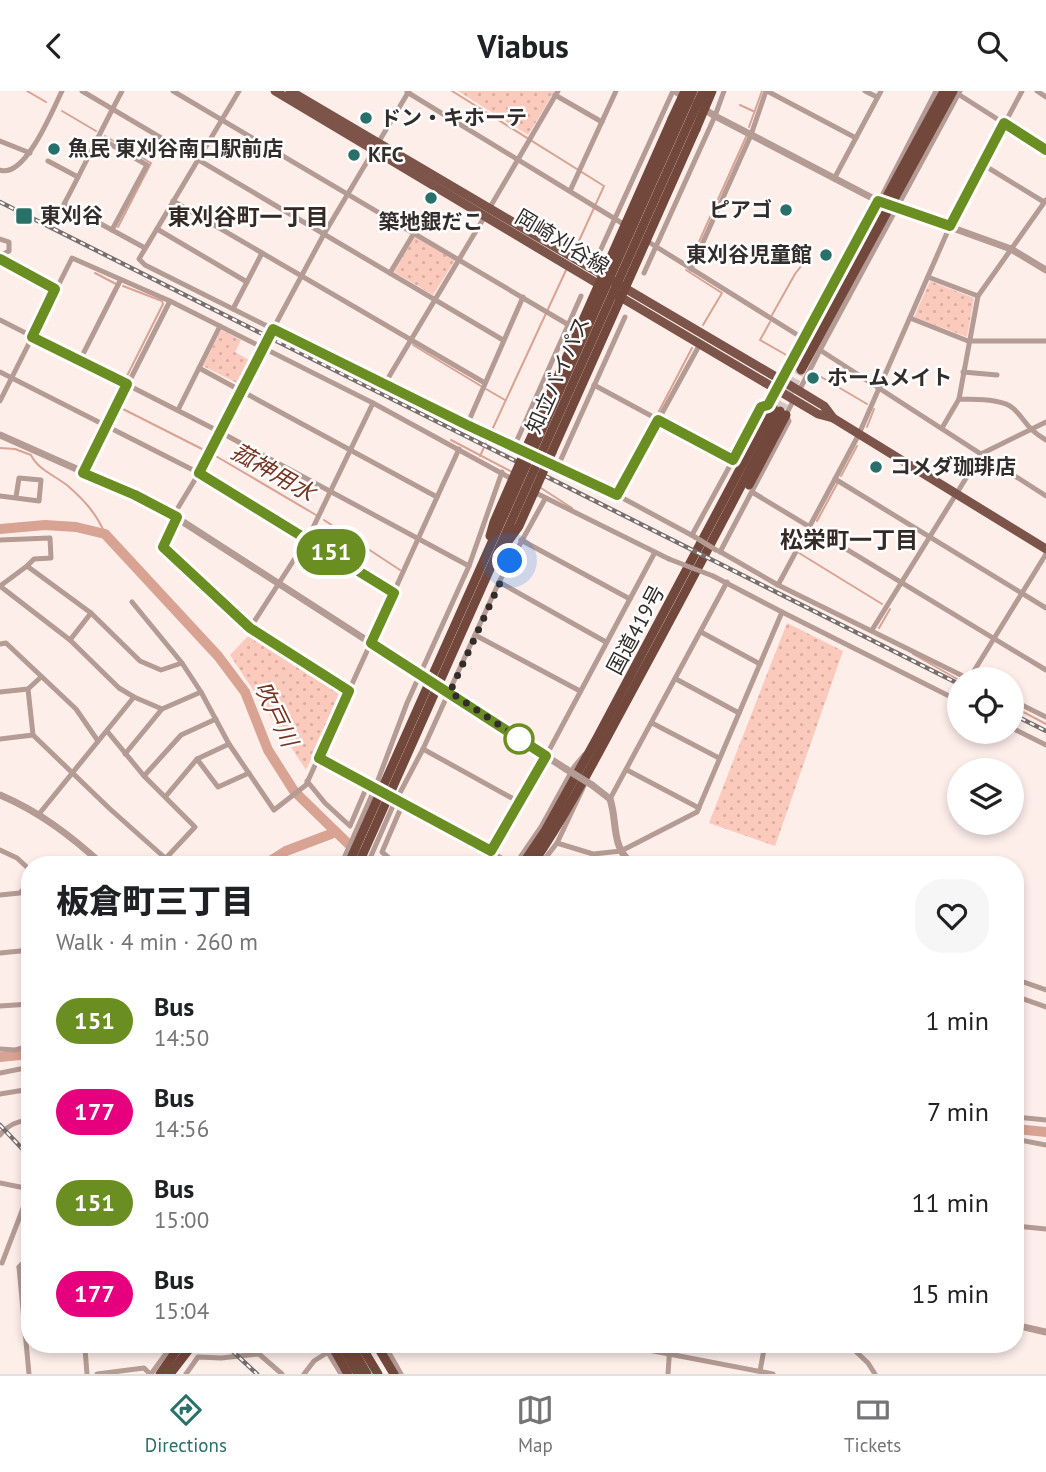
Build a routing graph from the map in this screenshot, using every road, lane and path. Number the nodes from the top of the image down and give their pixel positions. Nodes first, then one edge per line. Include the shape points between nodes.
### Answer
1 (62, 91) edge
2 (82, 91) edge
3 (122, 91) edge
4 (173, 91) edge
5 (239, 91) edge
6 (275, 91) edge
7 (290, 91) edge
8 (616, 91) edge
9 (674, 91) edge
10 (685, 91) edge
11 (693, 91) edge
12 (703, 91) edge
13 (712, 91) edge
14 (724, 91) edge
15 (767, 91) edge
16 (865, 91) edge
17 (881, 91) edge
18 (936, 91) edge
19 (944, 91) edge
20 (1022, 91) edge
21 (1037, 91) edge
22 (407, 92) edge
23 (957, 92) edge
24 (557, 93) edge
25 (877, 97) junction
26 (1046, 97) edge
27 (113, 109) junction
28 (715, 116) junction
29 (222, 120) junction
30 (602, 123) junction
31 (1004, 123) junction
32 (751, 135) junction
33 (98, 137) junction
34 (856, 138) junction
35 (0, 141) edge
36 (376, 145) junction
37 (1046, 150) edge
38 (30, 153) junction
39 (519, 159) junction
40 (48, 160) dead end
41 (198, 160) junction
42 (982, 164) junction
43 (0, 170) edge
44 (78, 177) junction
45 (834, 179) junction
46 (570, 191) junction
47 (348, 194) junction
48 (173, 201) junction
49 (1045, 201) edge
50 (887, 205) junction
51 (487, 212) junction
52 (615, 220) junction
53 (625, 225) junction
54 (950, 226) junction
55 (157, 229) junction
56 (112, 230) junction
57 (414, 233) junction
58 (324, 234) junction
59 (0, 239) edge
60 (647, 241) junction
61 (656, 247) junction
62 (145, 248) junction
63 (601, 249) dead end
64 (1011, 249) junction
65 (262, 253) junction
66 (0, 258) edge
67 (459, 259) junction
68 (691, 269) junction
69 (1046, 270) edge
70 (390, 273) junction
71 (644, 273) dead end
72 (302, 275) junction
73 (928, 277) junction
74 (601, 280) junction
75 (120, 281) junction
76 (247, 282) junction
77 (55, 289) junction
78 (624, 294) junction
79 (581, 296) dead end
80 (978, 296) junction
81 (523, 297) junction
82 (435, 300) junction
83 (170, 301) junction
84 (233, 309) junction
85 (625, 317) dead end
86 (910, 318) junction
87 (0, 320) edge
88 (569, 325) junction
89 (220, 326) junction
90 (273, 329) junction
91 (579, 331) junction
92 (32, 337) junction
93 (804, 339) junction
94 (411, 340) junction
95 (503, 340) junction
96 (968, 341) junction
97 (1046, 341) edge
98 (600, 344) junction
99 (700, 344) junction
100 (262, 348) junction
101 (611, 348) junction
102 (820, 350) junction
103 (80, 360) junction
104 (199, 368) junction
105 (798, 368) tunnel mouth
106 (0, 372) edge
107 (963, 372) junction
108 (997, 375) dead end
109 (11, 377) junction
110 (781, 380) junction
111 (485, 383) junction
112 (127, 384) junction
113 (384, 385) junction
114 (594, 385) junction
115 (879, 388) junction
116 (242, 389) junction
117 (776, 390) junction
118 (796, 395) junction
119 (959, 399) junction
120 (0, 401) edge
121 (373, 403) junction
122 (178, 410) junction
123 (777, 410) junction
124 (658, 420) junction
125 (1046, 422) edge
126 (467, 425) junction
127 (107, 426) junction
128 (942, 428) junction
129 (1030, 430) junction
130 (220, 432) junction
131 (859, 434) junction
132 (0, 435) edge
133 (1046, 440) edge
134 (514, 447) junction
135 (459, 449) junction
136 (352, 450) junction
137 (981, 454) junction
138 (733, 460) junction
139 (558, 466) junction
140 (502, 472) junction
141 (83, 473) junction
142 (199, 473) junction
143 (835, 479) junction
144 (332, 491) junction
145 (752, 492) junction
146 (956, 494) junction
147 (617, 495) junction
148 (0, 496) edge
149 (1046, 496) edge
150 (437, 497) junction
151 (16, 498) junction
152 (545, 499) junction
153 (175, 517) junction
154 (811, 528) junction
155 (693, 536) junction
156 (930, 537) junction
157 (308, 538) junction
158 (419, 539) junction
159 (0, 540) edge
160 (521, 540) junction
161 (718, 551) junction
162 (1046, 551) edge
163 (654, 554) junction
164 (488, 563) junction
165 (27, 566) junction
166 (469, 566) junction
167 (499, 582) junction
168 (727, 582) junction
169 (901, 582) junction
170 (279, 583) junction
171 (778, 585) junction
172 (394, 593) junction
173 (1022, 593) junction
174 (630, 599) junction
175 (132, 602) dead end
176 (1046, 608) edge
177 (782, 612) junction
178 (91, 613) junction
179 (250, 628) junction
180 (662, 628) junction
181 (872, 630) junction
182 (701, 632) junction
183 (475, 635) junction
184 (994, 638) junction
185 (70, 640) junction
186 (606, 642) junction
187 (371, 643) junction
188 (0, 644) edge
189 (182, 663) junction
190 (760, 664) junction
191 (976, 667) edge
192 (947, 668) edge
193 (1046, 670) edge
194 (421, 674) junction
195 (41, 677) junction
196 (676, 678) junction
197 (28, 689) junction
198 (349, 691) junction
199 (580, 691) junction
200 (0, 692) edge
201 (201, 692) junction
202 (450, 692) junction
203 (947, 695) edge
204 (134, 697) junction
205 (1024, 706) edge
206 (162, 709) junction
207 (739, 713) junction
208 (1046, 717) edge
209 (216, 719) junction
210 (652, 723) junction
211 (107, 731) junction
212 (1024, 734) edge
213 (33, 735) junction
214 (597, 738) junction
215 (0, 739) edge
216 (98, 741) junction
217 (229, 744) junction
218 (1046, 745) edge
219 (423, 749) junction
220 (125, 754) junction
221 (546, 756) junction
222 (319, 758) junction
223 (719, 758) junction
224 (197, 759) junction
225 (594, 760) junction
226 (627, 770) junction
227 (72, 772) junction
228 (249, 773) junction
229 (145, 776) junction
230 (306, 783) junction
231 (368, 784) junction
232 (375, 788) junction
233 (0, 795) edge
234 (166, 796) junction
235 (397, 799) junction
236 (610, 799) junction
237 (519, 802) junction
238 (403, 803) junction
239 (699, 808) junction
240 (39, 814) junction
241 (557, 843) junction
242 (0, 850) edge
243 (491, 851) junction
244 (621, 851) junction
245 (93, 856) edge
246 (164, 856) edge
247 (168, 856) edge
248 (346, 856) edge
249 (347, 856) edge
250 (362, 856) edge
251 (370, 856) edge
252 (387, 856) edge
253 (487, 856) edge
254 (499, 856) edge
255 (520, 856) edge
256 (528, 856) edge
257 (538, 856) edge
258 (547, 856) edge
259 (625, 856) edge
260 (21, 861) edge
261 (21, 892) edge
262 (0, 895) edge
263 (21, 951) edge
264 (0, 953) edge
265 (1024, 982) edge
266 (1046, 990) edge
267 (1024, 999) edge
268 (21, 1005) edge
269 (0, 1006) edge
270 (1046, 1007) edge
271 (21, 1048) edge
272 (0, 1049) edge
273 (21, 1069) edge
274 (0, 1073) edge
275 (21, 1090) edge
276 (0, 1094) edge
277 (1024, 1118) edge
278 (21, 1120) edge
279 (1046, 1120) edge
280 (0, 1135) edge
281 (1024, 1141) edge
282 (1046, 1145) edge
283 (0, 1183) edge
284 (21, 1188) edge
285 (21, 1213) edge
286 (1024, 1227) edge
287 (1046, 1229) edge
288 (1, 1263) edge
289 (19, 1267) joint
290 (21, 1277) edge
291 (1024, 1327) edge
292 (1046, 1332) edge
293 (28, 1353) edge
294 (85, 1353) edge
295 (169, 1353) edge
296 (174, 1353) edge
297 (184, 1353) edge
298 (190, 1353) edge
299 (323, 1353) edge
300 (332, 1353) edge
301 (333, 1353) edge
302 (347, 1353) edge
303 (355, 1353) edge
304 (365, 1353) edge
305 (375, 1353) edge
306 (381, 1353) edge
307 (389, 1353) edge
308 (655, 1353) edge
309 (668, 1353) edge
310 (763, 1353) edge
311 (857, 1353) edge
312 (668, 1356) junction
313 (759, 1373) edge
314 (29, 1374) edge
315 (87, 1374) edge
316 (97, 1374) edge
317 (159, 1374) edge
318 (178, 1374) edge
319 (186, 1374) edge
320 (282, 1374) edge
321 (304, 1374) edge
322 (341, 1374) edge
323 (348, 1374) edge
324 (358, 1374) edge
325 (367, 1374) edge
326 (378, 1374) edge
327 (387, 1374) edge
328 (394, 1374) edge
329 (401, 1374) edge
330 (668, 1374) edge
331 (773, 1374) edge
332 (875, 1374) edge

1 - 38 street
2 - 27 street
3 - 27 street
4 - 29 street
5 - 29 street
6 - 36 main road, 岡崎刈谷線
7 - 36 main road, 岡崎刈谷線
8 - 30 street
9 - 28 street
9 - 52 street
10 - 53 highway, bridge
11 - 164 highway, 知立バイパス, bridge
12 - 164 highway, 知立バイパス, bridge
13 - 60 highway, bridge
14 - 28 street
15 - 32 street
15 - 34 street
16 - 25 street
17 - 25 street
18 - 50 street
19 - 50 highway
20 - 31 street
21 - 26 street
22 - 36 street
22 - 39 street
23 - 31 street
23 - 50 highway
24 - 30 street
24 - 39 street
25 - 34 street
27 - 33 street
27 - 41 street
28 - 32 street
28 - 61 street
29 - 41 street
29 - 47 street
30 - 46 street
31 - 37 street
31 - 42 street
32 - 45 street
32 - 68 street
33 - 44 street
33 - 56 street via 147,165
34 - 45 street
35 - 38 street
36 - 47 street
36 - 51 main road, 岡崎刈谷線
38 - 43 street via 11,170
39 - 46 street
39 - 51 street
40 - 44 street
41 - 48 street
41 - 58 street
42 - 49 street
42 - 54 street
44 - 56 street via 64,204
45 - 50 street
46 - 52 street
47 - 57 street
47 - 58 street
48 - 55 street
48 - 65 street
49 - 64 street
50 - 54 street
50 - 93 street
50 - 102 street
50 - 105 highway
51 - 67 street
51 - 74 main road, 岡崎刈谷線
52 - 53 street
52 - 63 street
53 - 74 highway
54 - 64 street
54 - 73 street
55 - 62 street
55 - 76 street
56 - 62 street
57 - 67 street
57 - 70 street
58 - 70 street
58 - 72 street
59 - 66 street via 10,246
60 - 61 street
60 - 78 highway
61 - 68 street
61 - 71 street
62 - 84 street via 139,259 145,265
64 - 69 street
64 - 80 street
65 - 72 street
65 - 76 street
66 - 77 street
67 - 81 street
67 - 82 street
68 - 93 street
70 - 82 street
72 - 90 street
72 - 94 street
73 - 80 street
73 - 86 street
74 - 78 main road, 岡崎刈谷線
74 - 91 highway
75 - 77 street via 72,258
75 - 83 street
75 - 103 street
76 - 84 street
77 - 92 street
78 - 98 highway
78 - 99 main road, 岡崎刈谷線
78 - 110 main road, 岡崎刈谷線
79 - 88 street
80 - 96 street
81 - 88 street
81 - 95 street
82 - 94 street
82 - 95 street
83 - 89 street
83 - 112 street
84 - 90 street
85 - 101 street
86 - 96 street
86 - 115 street
87 - 92 street
88 - 91 street
88 - 134 street
89 - 100 street
89 - 104 street
90 - 100 street
90 - 113 street
91 - 164 highway, bridge via 494,522
92 - 103 street
92 - 109 street
93 - 110 street
94 - 111 street
94 - 113 street
95 - 111 street
96 - 97 street
96 - 107 street
98 - 101 street
98 - 164 highway, bridge via 519,526
99 - 117 main road, 岡崎刈谷線
99 - 124 street
100 - 116 street
100 - 121 street
101 - 114 street
102 - 115 street
102 - 118 street
103 - 112 street
104 - 116 street
104 - 122 street
106 - 109 street
107 - 108 street
107 - 119 street
109 - 120 street
109 - 127 street
110 - 117 street
110 - 118 main road, 岡崎刈谷線
111 - 126 street
112 - 122 street
112 - 127 street
113 - 126 street
114 - 124 street
114 - 139 street
115 - 128 street
115 - 131 street
116 - 130 street
116 - 136 street
117 - 118 main road, 岡崎刈谷線
117 - 123 street
118 - 123 street
118 - 131 main road, 岡崎刈谷線 via 824,406 833,418
119 - 128 street
119 - 129 street via 1003,403 1012,407
121 - 135 street
121 - 136 street
122 - 130 street
123 - 138 street via 761,407
123 - 145 street via 789,421
123 - 180 highway, 国道419号
123 - 180 highway via 688,598
124 - 138 street
124 - 147 street
125 - 129 street
126 - 134 street
127 - 141 street
127 - 142 street
128 - 137 street
129 - 133 street
129 - 137 street
130 - 142 street
130 - 144 street
131 - 143 street
131 - 146 main road, 岡崎刈谷線
132 - 141 street
134 - 139 street
135 - 140 street
135 - 150 street
136 - 144 street
136 - 150 street
137 - 146 street
137 - 149 street
138 - 155 street
139 - 147 street
140 - 152 street
140 - 166 street
141 - 153 street
142 - 153 street
142 - 157 street
143 - 154 street
143 - 156 street
144 - 157 street
144 - 158 street
145 - 154 street
145 - 161 street
146 - 156 street
146 - 162 main road, 岡崎刈谷線
147 - 155 street
148 - 151 street
150 - 158 street
151 - 151 street via 39,501 41,480 19,478
152 - 160 street
152 - 163 street
153 - 170 street
153 - 179 street via 163,547
154 - 169 street
154 - 171 street
155 - 161 street, bridge
156 - 169 street
156 - 173 street
157 - 170 street
157 - 172 street
158 - 166 street
158 - 172 street
159 - 165 street via 50,538 51,558 34,559
160 - 167 street
160 - 174 street
161 - 171 street
162 - 173 street
163 - 168 street, bridge
163 - 174 street
164 - 249 highway, 知立バイパス, bridge
164 - 250 highway, 知立バイパス, bridge
165 - 178 street
165 - 185 street via 0,586
166 - 194 street
167 - 183 street
167 - 186 street
168 - 177 street
168 - 182 street
169 - 181 street
169 - 184 street
170 - 179 street
170 - 187 street
171 - 181 street
172 - 187 street
173 - 176 street
173 - 184 street
174 - 186 street
175 - 189 street
177 - 190 street
177 - 203 street
178 - 185 street
178 - 189 street via 140,661 161,670
179 - 198 street
180 - 214 highway, 国道419号
180 - 225 highway, 国道419号
181 - 192 street
182 - 190 street
182 - 196 street
183 - 199 street
183 - 202 street
184 - 191 street
184 - 193 street
185 - 204 street
186 - 199 street
187 - 194 street
187 - 198 street
188 - 195 street via 6,643
189 - 201 street
190 - 207 street
194 - 202 street
194 - 232 street
195 - 197 street
195 - 216 street via 76,709
196 - 207 street
196 - 210 street
197 - 200 street
197 - 213 street
198 - 222 street
199 - 221 street
201 - 206 street
201 - 209 street
202 - 219 street
202 - 221 street
204 - 206 street
204 - 211 street
205 - 208 street
206 - 220 street
207 - 223 street
209 - 217 street
209 - 229 street via 181,735
210 - 223 street
210 - 226 street
211 - 216 street
211 - 220 street
212 - 218 street
213 - 215 street
213 - 227 street
214 - 255 street
214 - 256 highway, 国道419号
216 - 227 street
217 - 224 street
217 - 228 street
219 - 235 street
219 - 237 street
220 - 229 street
221 - 236 street, bridge
221 - 237 street
222 - 230 street
222 - 231 street
223 - 239 street
224 - 228 street via 218,786
224 - 234 street
225 - 241 street
225 - 257 highway, 国道419号
226 - 236 street
226 - 239 street
227 - 240 street
227 - 246 street
228 - 230 street via 274,810
229 - 234 street
230 - 231 street via 350,826
231 - 232 street
232 - 235 street
232 - 248 street
233 - 240 street
234 - 247 street via 195,827
235 - 238 street
235 - 251 street
236 - 244 street
237 - 243 street
238 - 243 street
238 - 252 street via 382,852
239 - 244 street
240 - 245 street
241 - 244 street via 593,854
241 - 258 street
242 - 260 street
243 - 253 street
243 - 254 street
244 - 259 street
261 - 262 street
263 - 264 street
265 - 266 street
267 - 270 street
268 - 269 street
271 - 272 street
273 - 274 street
275 - 276 street
277 - 279 street
278 - 280 street
281 - 282 street
283 - 284 street
285 - 288 street
286 - 287 street
288 - 289 street
289 - 290 street
291 - 292 street
293 - 314 street
294 - 315 street
295 - 317 street
296 - 317 highway
297 - 317 highway
298 - 318 highway
299 - 321 street
300 - 322 street
301 - 323 highway, bridge
302 - 324 highway, bridge
303 - 325 highway
304 - 326 highway
305 - 327 highway
306 - 328 highway
307 - 329 street
308 - 312 street
309 - 312 street
310 - 313 street
311 - 332 street
312 - 313 street
312 - 330 street
313 - 331 street
316 - 317 street via 144,1369
319 - 320 street via 198,1357 259,1354

